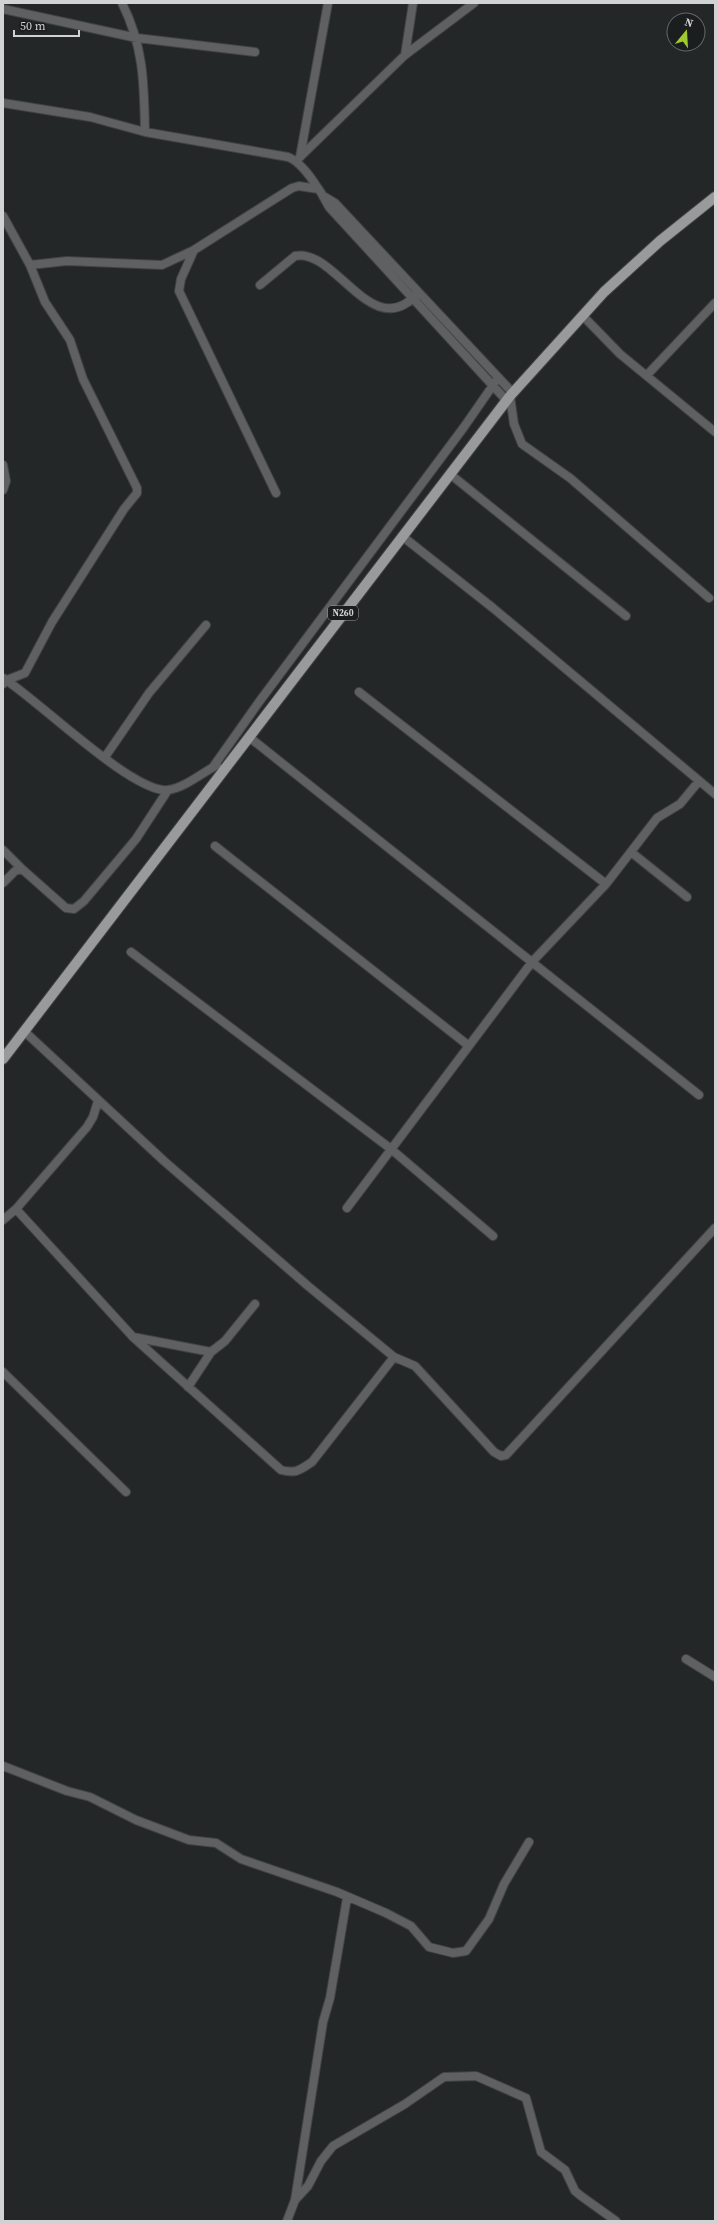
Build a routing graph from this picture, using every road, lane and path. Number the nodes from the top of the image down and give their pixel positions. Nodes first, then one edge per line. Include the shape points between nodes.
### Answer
1 (122, 3) edge
2 (328, 3) edge
3 (413, 3) edge
4 (474, 3) edge
5 (3, 9) edge
6 (137, 38) junction
7 (256, 52) dead end
8 (405, 55) junction
9 (3, 103) edge
10 (145, 132) junction
11 (299, 159) junction
12 (318, 189) junction
13 (715, 197) edge
14 (3, 216) edge
15 (194, 250) junction
16 (30, 265) junction
17 (260, 285) dead end
18 (416, 295) junction
19 (715, 303) edge
20 (582, 315) junction
21 (647, 375) junction
22 (498, 378) junction
23 (492, 385) junction
24 (510, 397) junction
25 (715, 431) edge
26 (3, 465) edge
27 (450, 474) junction
28 (3, 490) edge
29 (276, 493) dead end
30 (402, 536) junction
31 (709, 598) dead end
32 (626, 616) dead end
33 (206, 625) dead end
34 (4, 681) edge
35 (359, 692) dead end
36 (249, 737) junction
37 (235, 755) junction
38 (105, 757) junction
39 (213, 767) junction
40 (699, 781) junction
41 (713, 789) edge
42 (168, 790) junction
43 (214, 846) dead end
44 (3, 850) edge
45 (631, 852) junction
46 (22, 869) junction
47 (3, 883) edge
48 (606, 884) junction
49 (687, 897) dead end
50 (131, 952) dead end
51 (532, 962) junction
52 (24, 1031) junction
53 (468, 1046) junction
54 (3, 1059) edge
55 (699, 1095) dead end
56 (98, 1101) junction
57 (391, 1150) junction
58 (347, 1208) dead end
59 (16, 1209) junction
60 (3, 1220) edge
61 (715, 1228) edge
62 (493, 1236) dead end
63 (255, 1304) dead end
64 (134, 1337) junction
65 (211, 1352) junction
66 (394, 1357) junction
67 (3, 1372) edge
68 (188, 1387) junction
69 (126, 1492) dead end
70 (686, 1659) dead end
71 (715, 1677) edge
72 (3, 1766) edge
73 (529, 1842) dead end
74 (347, 1898) junction
75 (295, 2200) junction
76 (287, 2221) edge
77 (616, 2221) edge

1 - 6 street
2 - 11 street
3 - 8 street
4 - 8 street
5 - 6 street
6 - 7 street
6 - 10 street via 144,85
8 - 11 street
9 - 10 street via 90,117
10 - 11 street
11 - 12 street
12 - 15 street via 300,186 292,188
12 - 18 street via 324,197 335,203
13 - 20 main road, N260 via 649,250
14 - 16 street
15 - 16 street via 162,265 67,261
15 - 29 street via 181,279 179,291
16 - 34 street via 45,302 70,340 83,379 137,488 137,494 124,509 52,622 24,673
17 - 18 street via 295,256 300,255 315,259 366,299 384,309 398,308
18 - 22 street
18 - 23 street
19 - 21 street
20 - 21 street via 612,347
20 - 24 main road, N260
21 - 25 street
22 - 23 street
22 - 24 street
23 - 24 street
23 - 39 street via 464,427
24 - 27 main road, N260
24 - 31 street via 514,424 522,444 570,478
26 - 28 street via 6,481
27 - 30 main road, N260
27 - 32 street
30 - 36 main road, N260
30 - 40 street via 493,608
33 - 38 street via 152,689
34 - 38 street
35 - 48 street
36 - 37 main road, N260
36 - 51 street
37 - 39 street
37 - 52 main road, N260
38 - 42 street via 140,782
39 - 42 street
40 - 41 street
40 - 45 street via 680,804 657,818
42 - 46 street via 136,839 84,900 74,908 66,908
43 - 53 street
44 - 46 street
45 - 48 street
45 - 49 street
46 - 47 street via 15,871
48 - 51 street
50 - 57 street
51 - 53 street
51 - 55 street
52 - 54 main road, N260
52 - 56 street
53 - 57 street
56 - 59 street via 87,1127
56 - 66 street
57 - 58 street
57 - 62 street
59 - 60 street
59 - 64 street
61 - 66 street via 506,1455 501,1456 494,1452 415,1366
63 - 65 street via 225,1341
64 - 65 street
64 - 68 street
65 - 68 street
66 - 68 street via 312,1462 291,1473 281,1470
67 - 69 street
70 - 71 street
72 - 74 street via 67,1791 90,1797 136,1820 183,1838 216,1843 241,1859 337,1892
73 - 74 street via 504,1884 489,1920 466,1951 461,1953 429,1947 411,1926 386,1912
74 - 75 street via 330,1998 323,2022
75 - 76 street
75 - 77 street via 308,2186 326,2153 341,2140 405,2104 444,2077 471,2076 526,2098 541,2152 565,2170 575,2191

